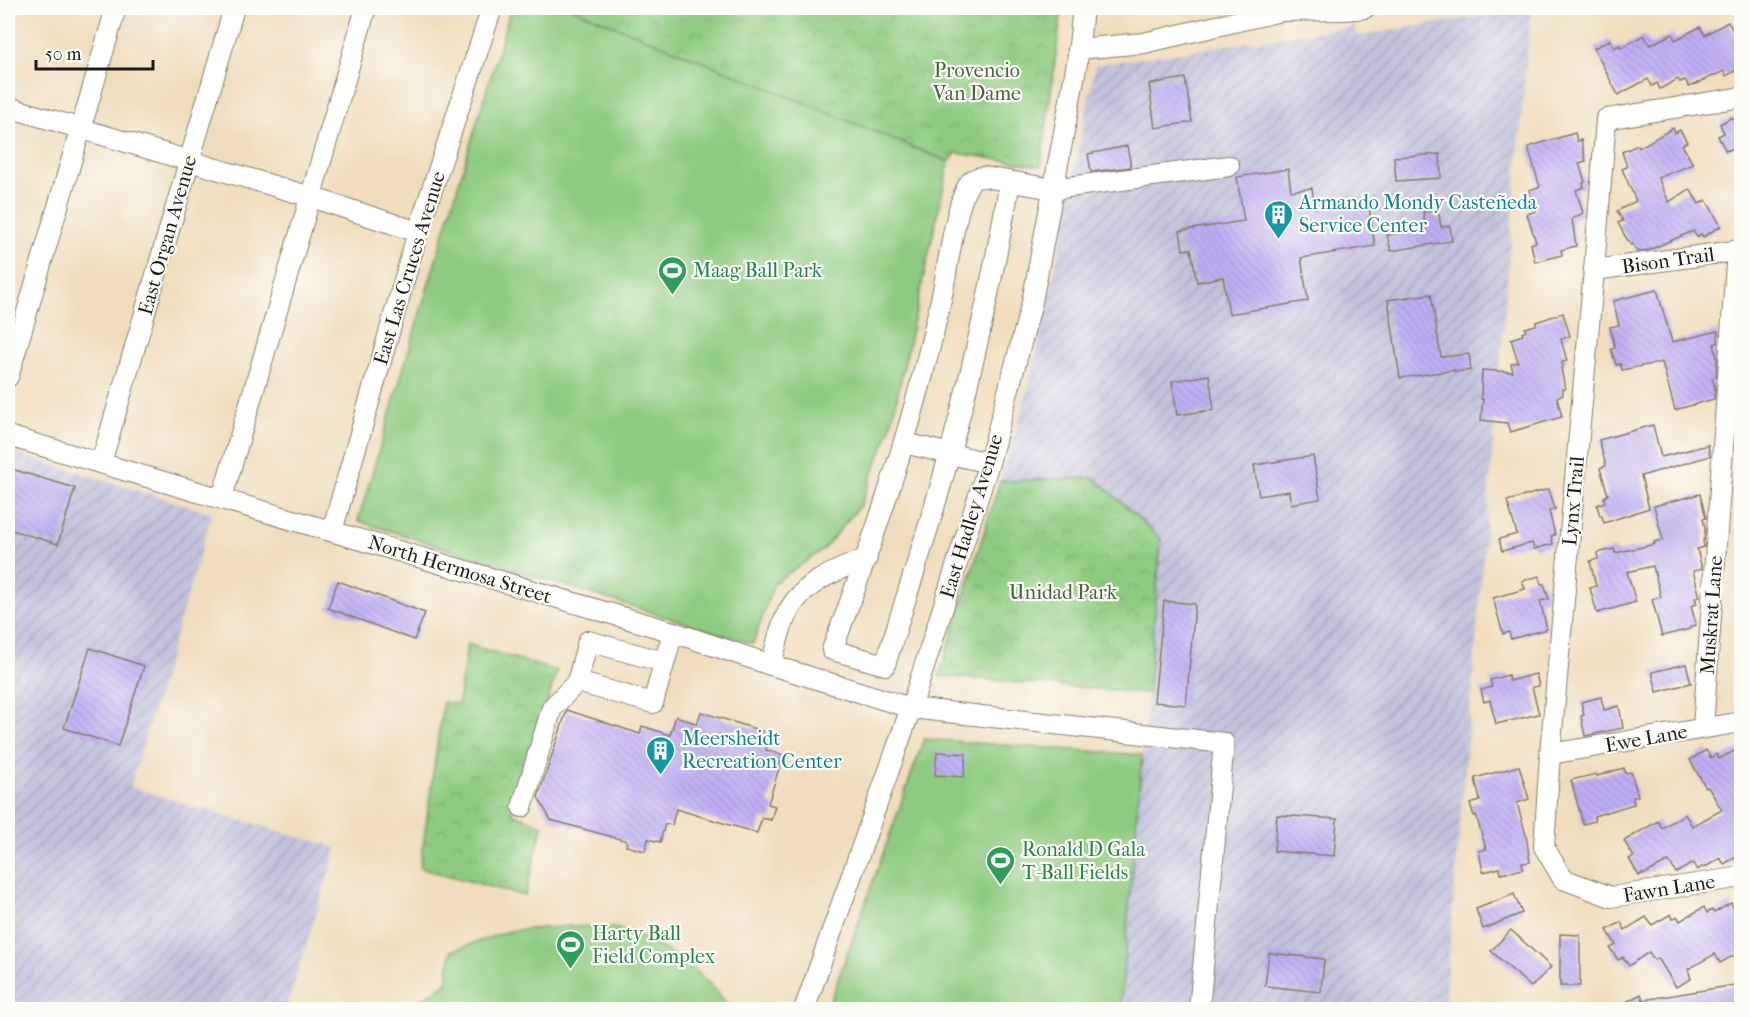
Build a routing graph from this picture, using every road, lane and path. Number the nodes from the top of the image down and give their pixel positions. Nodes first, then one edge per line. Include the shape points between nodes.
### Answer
1 (116, 8) edge
2 (234, 8) edge
3 (366, 8) edge
4 (492, 8) edge
5 (1083, 8) edge
6 (1365, 8) edge
7 (1282, 9) edge
8 (1324, 9) edge
9 (1078, 49) junction
10 (1742, 97) edge
11 (8, 106) edge
12 (80, 129) junction
13 (189, 160) junction
14 (1229, 166) dead end
15 (1010, 182) junction
16 (1053, 189) junction
17 (311, 197) junction
18 (418, 232) junction
19 (1739, 250) edge
20 (1594, 270) junction
21 (8, 377) edge
22 (8, 436) edge
23 (904, 442) junction
24 (949, 453) junction
25 (102, 463) junction
26 (989, 463) junction
27 (222, 498) junction
28 (332, 531) junction
29 (867, 558) junction
30 (673, 632) junction
31 (832, 650) junction
32 (664, 662) junction
33 (771, 665) junction
34 (823, 681) junction
35 (577, 682) junction
36 (911, 708) junction
37 (1742, 722) edge
38 (1703, 728) junction
39 (1550, 754) junction
40 (522, 807) dead end
41 (1742, 877) edge
42 (1563, 879) joint
43 (804, 1010) edge
44 (1199, 1010) edge

1 - 12 street
2 - 13 street, East Organ Avenue
3 - 17 street
4 - 18 street, East Las Cruces Avenue
5 - 9 street, East Hadley Avenue
6 - 8 street
7 - 8 street
7 - 9 street via 1144,43
9 - 16 street, East Hadley Avenue
10 - 20 street, Lynx Trail via 1606,119
11 - 12 street
12 - 13 street
12 - 21 street
13 - 17 street
13 - 25 street, East Organ Avenue
14 - 16 street
15 - 16 street
15 - 23 street via 977,178 964,194
15 - 24 street via 997,255
16 - 26 street, East Hadley Avenue via 1032,302
17 - 18 street
17 - 27 street
18 - 28 street, East Las Cruces Avenue
19 - 20 street, Bison Trail
19 - 38 street, Muskrat Lane
20 - 39 street, Lynx Trail
22 - 25 street, North Hermosa Street
23 - 24 street
23 - 29 street
24 - 26 street
24 - 31 street via 885,665
25 - 27 street, North Hermosa Street
26 - 36 street, East Hadley Avenue
27 - 28 street, North Hermosa Street
28 - 30 street, North Hermosa Street
29 - 31 street
29 - 33 street via 829,574 796,597 787,612
30 - 32 street
30 - 33 street, North Hermosa Street
31 - 34 street
32 - 35 street via 653,703
32 - 35 street via 588,641
33 - 34 street, North Hermosa Street
34 - 36 street, North Hermosa Street
35 - 40 street via 552,708
36 - 43 street, East Hadley Avenue
36 - 44 street, North Hermosa Street via 1224,743
37 - 38 street, Ewe Lane
38 - 39 street, Ewe Lane
39 - 42 street, Lynx Trail via 1544,847
41 - 42 street, Fawn Lane via 1611,897

